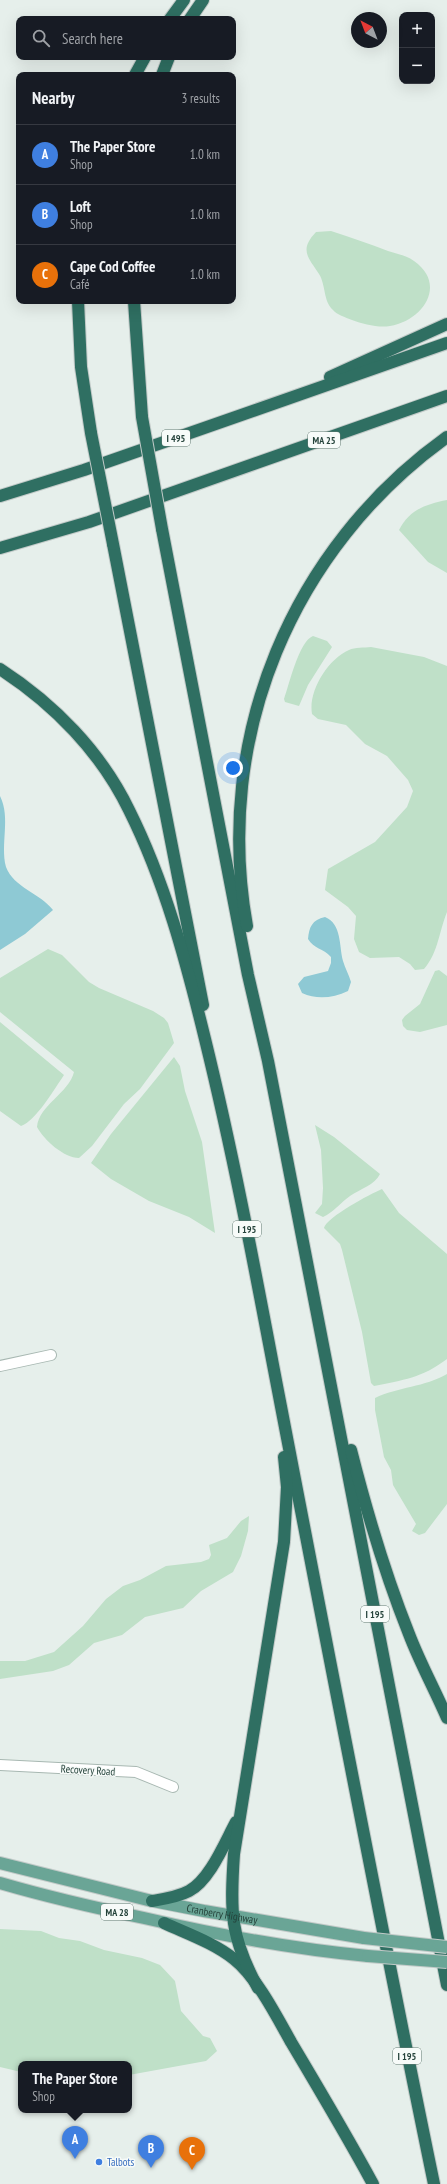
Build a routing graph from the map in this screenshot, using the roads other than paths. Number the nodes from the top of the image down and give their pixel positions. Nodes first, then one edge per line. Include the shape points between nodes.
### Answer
1 (184, 0) edge
2 (203, 0) edge
3 (172, 16) edge
4 (192, 16) edge
5 (144, 60) edge
6 (168, 60) edge
7 (137, 72) edge
8 (163, 72) edge
9 (78, 304) edge
10 (134, 304) edge
11 (447, 324) edge
12 (447, 343) edge
13 (447, 396) edge
14 (268, 406) junction
15 (447, 436) edge
16 (0, 496) edge
17 (0, 548) edge
18 (0, 669) edge
19 (210, 1059) junction
20 (268, 1061) junction
21 (51, 1355) dead end
22 (0, 1366) edge
23 (329, 1369) junction
24 (280, 1400) junction
25 (447, 1718) edge
26 (0, 1765) edge
27 (173, 1787) dead end
28 (240, 1814) junction
29 (0, 1863) edge
30 (0, 1883) edge
31 (152, 1901) junction
32 (232, 1916) junction
33 (164, 1923) junction
34 (236, 1938) junction
35 (447, 1947) edge
36 (447, 1962) edge
37 (447, 1985) edge
38 (258, 1988) junction
39 (373, 2184) edge
40 (434, 2184) edge

1 - 3 highway
2 - 4 highway
5 - 7 highway
6 - 8 highway
9 - 19 highway, bridge via 81,367 90,433 201,986
10 - 20 highway, bridge via 142,417 248,975
11 - 14 highway
12 - 14 highway
13 - 17 highway, MA 25 via 90,522
14 - 16 highway, I 495 via 84,470
15 - 20 highway via 391,483 337,543 309,584 291,617 261,692 247,745 243,772 238,850 242,899
18 - 19 highway via 35,694 69,726 101,764 127,805 170,910
19 - 24 highway, I 195 via 237,1175
20 - 23 highway, I 195
21 - 22 street
23 - 25 highway via 370,1524 387,1575 409,1635
23 - 37 highway, I 195
24 - 28 highway via 287,1487 284,1542
24 - 40 highway, I 195
26 - 27 street, Recovery Road via 136,1772
28 - 31 highway via 215,1861 195,1887 176,1896
28 - 32 highway via 234,1854
29 - 31 main road, Cranberry Highway / MA 28
30 - 33 main road, Cranberry Highway / MA 28 via 46,1897
31 - 32 main road, Cranberry Highway / MA 28
32 - 34 highway
32 - 35 main road, Cranberry Highway / MA 28, bridge via 364,1938
33 - 34 main road, Cranberry Highway / MA 28
33 - 38 highway via 217,1947 236,1960
34 - 36 main road, Cranberry Highway / MA 28, bridge via 326,1953
34 - 38 highway
38 - 39 highway

